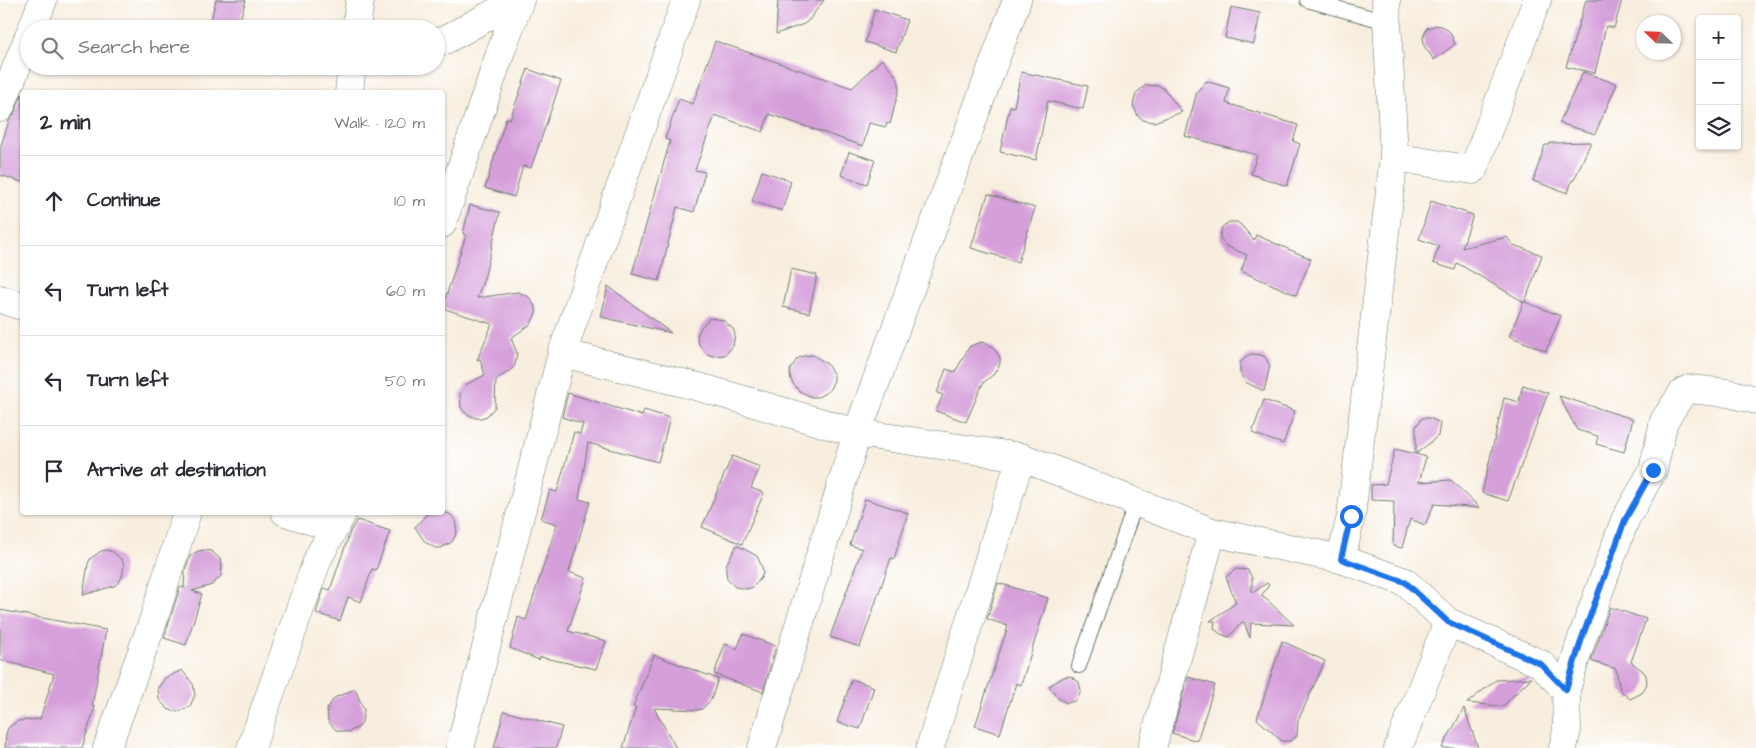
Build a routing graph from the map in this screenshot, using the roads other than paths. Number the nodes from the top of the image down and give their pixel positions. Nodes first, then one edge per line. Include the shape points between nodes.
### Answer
1 (43, 0) edge
2 (360, 0) edge
3 (519, 0) edge
4 (686, 0) edge
5 (1017, 0) edge
6 (1307, 0) edge
7 (1537, 0) edge
8 (1387, 11) edge
9 (35, 20) edge
10 (357, 20) edge
11 (445, 39) edge
12 (20, 58) edge
13 (351, 75) edge
14 (349, 90) edge
15 (0, 108) edge
16 (1394, 157) junction
17 (445, 215) edge
18 (562, 353) junction
19 (1756, 400) edge
20 (858, 433) junction
21 (1021, 457) junction
22 (1136, 502) junction
23 (186, 515) edge
24 (305, 515) edge
25 (339, 520) edge
26 (1212, 532) junction
27 (1341, 559) junction
28 (1448, 622) junction
29 (1079, 666) dead end
30 (1566, 690) junction
31 (107, 748) edge
32 (250, 748) edge
33 (460, 748) edge
34 (762, 748) edge
35 (930, 748) edge
36 (1152, 748) edge
37 (1398, 748) edge
38 (1563, 748) edge

1 - 9 street
2 - 10 street
3 - 11 street
3 - 17 street
4 - 18 street
5 - 20 street
6 - 8 lane
7 - 16 street via 1472,170
8 - 16 street
12 - 15 street
13 - 14 street
16 - 27 street via 1351,516
18 - 20 street
18 - 33 street
19 - 30 street via 1689,389 1683,392 1664,421 1653,470 1625,520
20 - 21 street
20 - 34 street
21 - 22 street
21 - 35 street
22 - 26 street
22 - 29 lane
23 - 31 street via 153,621
24 - 25 street
25 - 32 street via 318,558
26 - 27 street
26 - 36 street
27 - 28 street via 1405,582
28 - 30 street via 1541,664
28 - 37 street
30 - 38 street via 1567,730

